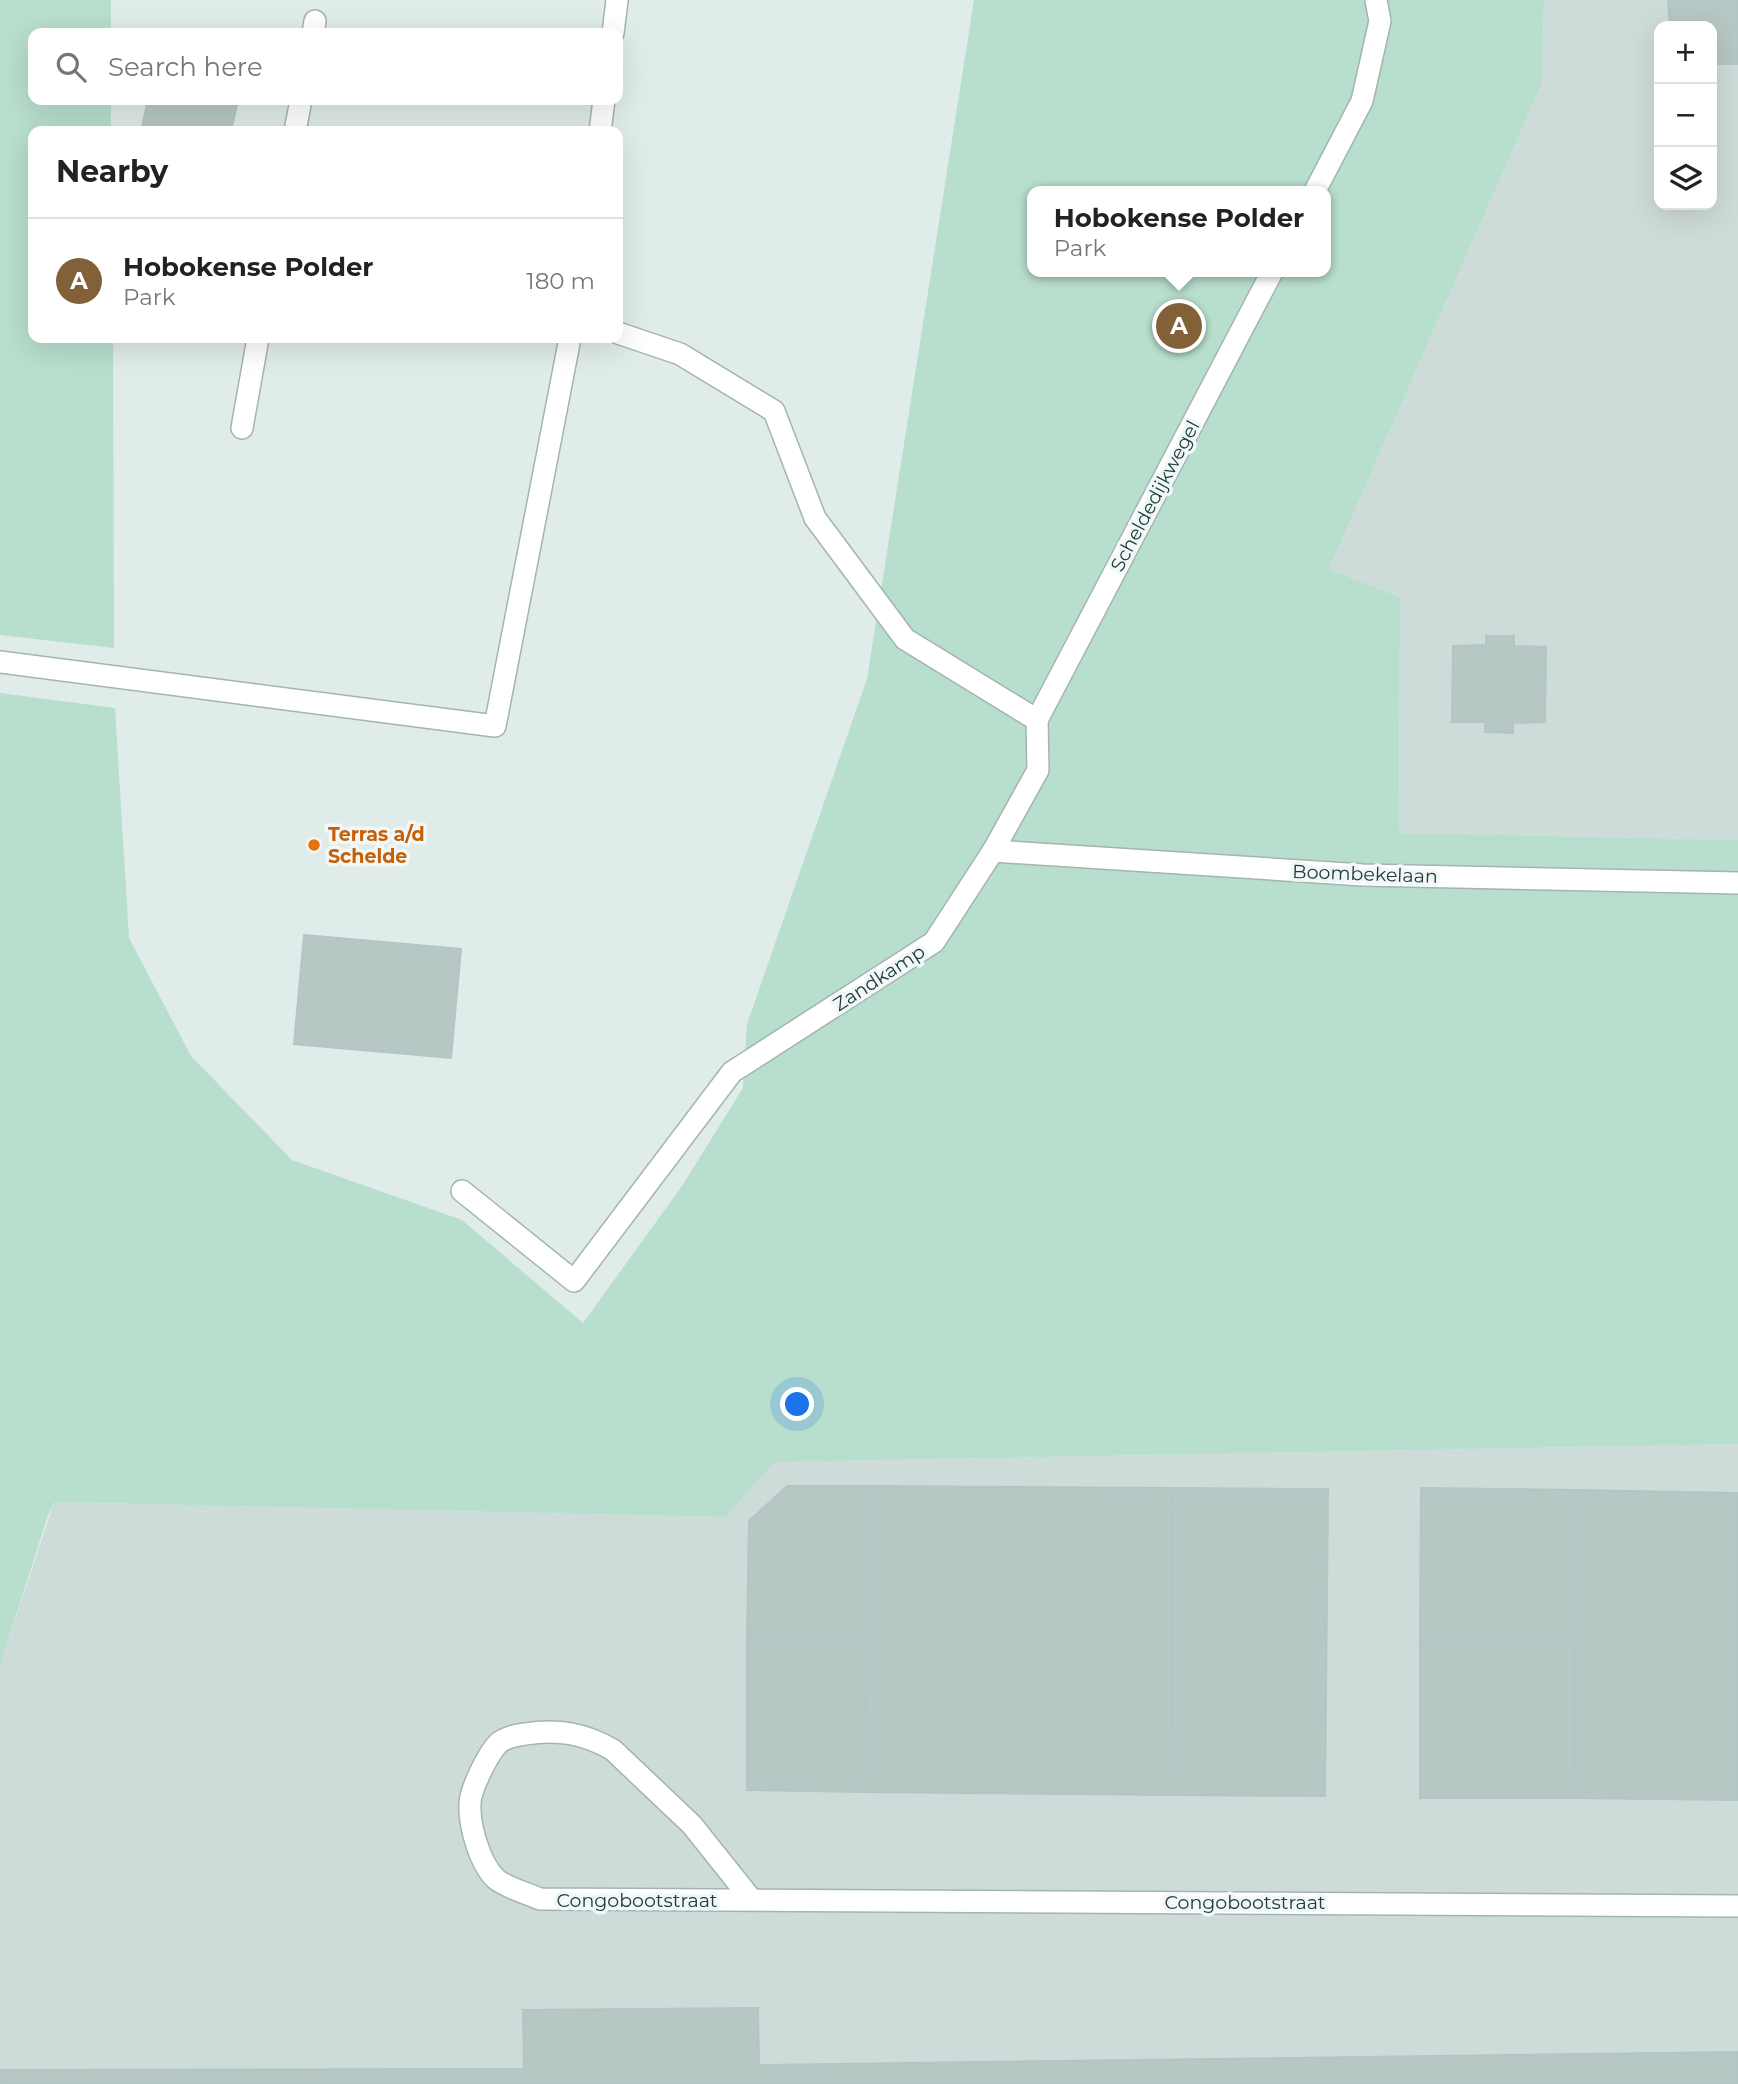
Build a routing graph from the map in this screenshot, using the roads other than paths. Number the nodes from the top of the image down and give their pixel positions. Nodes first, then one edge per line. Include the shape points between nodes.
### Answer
1 (618, 0) edge
2 (1376, 0) edge
3 (614, 28) edge
4 (300, 105) edge
5 (603, 105) edge
6 (296, 126) edge
7 (601, 126) edge
8 (1318, 186) edge
9 (1269, 277) edge
10 (623, 335) edge
11 (257, 343) edge
12 (569, 343) edge
13 (242, 428) dead end
14 (0, 662) edge
15 (1037, 720) junction
16 (993, 851) junction
17 (1738, 883) edge
18 (462, 1191) dead end
19 (751, 1899) junction
20 (1738, 1906) edge

1 - 3 street
2 - 8 street via 1380,20 1362,102
4 - 6 street
5 - 7 street
9 - 15 street, Scheldedijkwegel
10 - 15 street via 680,354 774,411 815,518 905,639
11 - 13 street
12 - 14 street via 495,726
15 - 16 street, Zandkamp via 1038,770
16 - 17 street, Boombekelaan via 1363,876
16 - 18 street, Zandkamp via 934,942 732,1072 574,1281
19 - 19 street, Congobootstraat via 692,1825 598,1741 561,1731 515,1736 500,1742 484,1765 470,1803 476,1847 496,1879 540,1899
19 - 20 street, Congobootstraat

